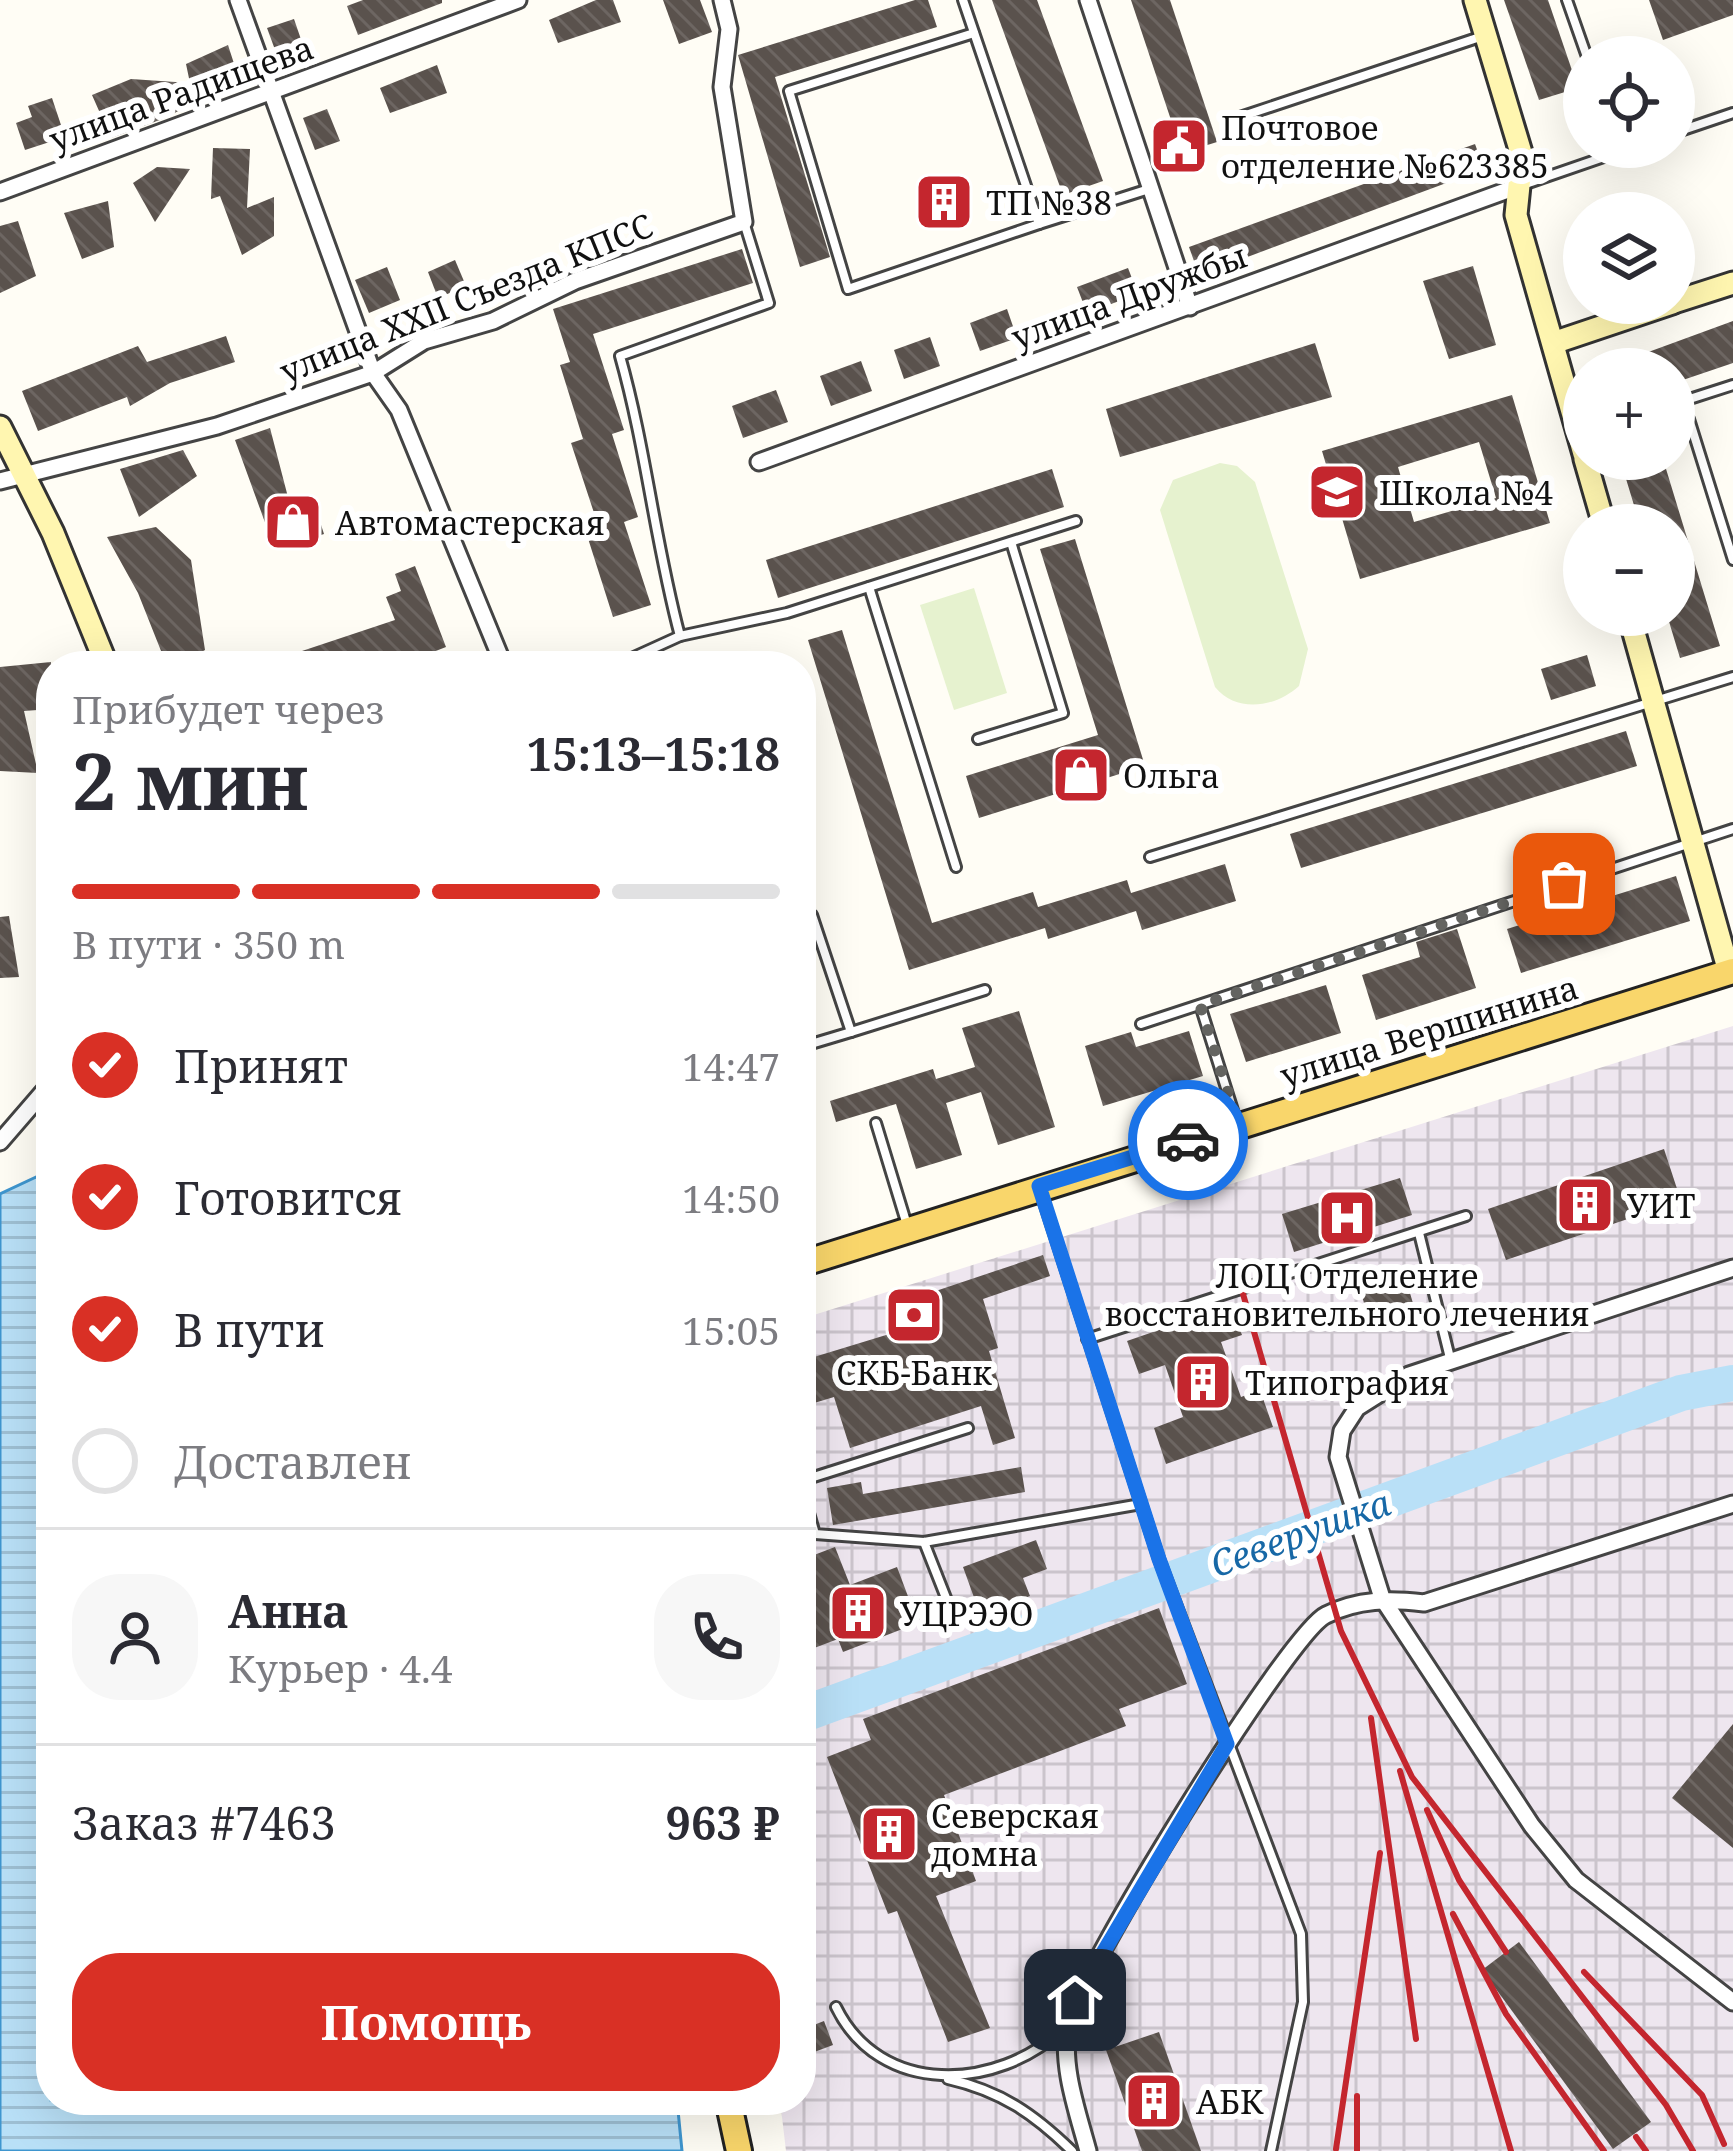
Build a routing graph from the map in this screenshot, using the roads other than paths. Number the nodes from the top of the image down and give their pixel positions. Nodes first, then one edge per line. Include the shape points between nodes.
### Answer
1 (238, 0) edge
2 (518, 0) edge
3 (722, 0) edge
4 (963, 0) edge
5 (1088, 0) edge
6 (1475, 0) edge
7 (1567, 0) edge
8 (974, 33) junction
9 (1487, 34) junction
10 (1580, 36) edge
11 (268, 94) junction
12 (1733, 113) edge
13 (1237, 118) dead end
14 (1695, 126) edge
15 (1568, 168) edge
16 (1519, 186) junction
17 (1149, 189) junction
18 (0, 192) edge
19 (744, 222) junction
20 (1040, 224) junction
21 (1733, 283) edge
22 (1695, 296) edge
23 (1190, 308) junction
24 (1610, 324) edge
25 (1553, 343) junction
26 (373, 373) junction
27 (1563, 379) edge
28 (1733, 385) edge
29 (1695, 397) edge
30 (0, 427) edge
31 (1695, 438) edge
32 (759, 462) dead end
33 (11, 477) edge
34 (1076, 521) dead end
35 (1011, 542) junction
36 (1733, 560) edge
37 (869, 587) junction
38 (680, 636) junction
39 (1635, 636) edge
40 (99, 651) edge
41 (498, 651) edge
42 (647, 651) edge
43 (1733, 677) edge
44 (1654, 702) junction
45 (978, 739) dead end
46 (1733, 829) edge
47 (1693, 842) junction
48 (1150, 857) dead end
49 (956, 868) dead end
50 (816, 927) edge
51 (1732, 976) edge
52 (985, 990) dead end
53 (1200, 1005) junction
54 (1142, 1024) dead end
55 (851, 1031) junction
56 (816, 1042) edge
57 (36, 1100) edge
58 (875, 1123) dead end
59 (1238, 1124) junction
60 (0, 1142) edge
61 (1039, 1186) junction
62 (1466, 1216) dead end
63 (908, 1226) junction
64 (1419, 1233) junction
65 (816, 1259) edge
66 (1733, 1268) edge
67 (1088, 1340) junction
68 (1450, 1358) junction
69 (968, 1428) dead end
70 (816, 1478) edge
71 (1142, 1504) junction
72 (1733, 1504) edge
73 (816, 1534) edge
74 (924, 1542) junction
75 (1382, 1598) junction
76 (950, 1608) dead end
77 (1227, 1744) junction
78 (1733, 2002) edge
79 (836, 2007) dead end
80 (1068, 2025) junction
81 (941, 2077) junction
82 (731, 2115) edge
83 (739, 2151) edge
84 (1072, 2151) edge
85 (1088, 2151) edge
86 (1271, 2151) edge

1 - 11 street
2 - 11 street, улица Радищева
3 - 19 street via 729,28 722,87
4 - 8 lane
5 - 17 street
6 - 9 street
7 - 10 lane
8 - 20 lane
8 - 20 lane via 789,92 848,289
9 - 13 lane
9 - 16 street via 1522,156
11 - 18 street, улица Радищева
11 - 26 street
12 - 14 lane
15 - 16 lane
16 - 23 street, улица Дружбы
16 - 25 street via 1516,214
17 - 20 lane
17 - 23 street
19 - 26 street, улица XXII Съезда КПСС via 424,341
19 - 38 lane via 769,303 620,356 644,439 655,541
21 - 22 street
23 - 32 street, улица Дружбы
24 - 25 street
25 - 27 street
26 - 33 street, улица XXII Съезда КПСС via 217,426
26 - 41 street via 399,410
28 - 29 lane
30 - 33 street
31 - 36 lane
33 - 40 street
34 - 35 lane
35 - 37 lane
35 - 45 lane via 1063,713
37 - 38 lane
37 - 49 lane
38 - 42 lane
39 - 44 street
43 - 44 lane
44 - 47 street
44 - 48 lane
46 - 47 lane
47 - 51 street
47 - 53 lane
50 - 55 lane
51 - 59 main road, улица Вершинина
52 - 55 lane
53 - 54 lane
53 - 59 lane
55 - 56 lane
57 - 60 street
58 - 63 lane
59 - 61 main road, улица Вершинина
61 - 63 main road, улица Вершинина
61 - 67 lane
62 - 64 lane
63 - 65 main road, улица Вершинина
64 - 67 lane
64 - 68 lane
66 - 68 street
67 - 71 lane
68 - 75 street via 1381,1389 1342,1431 1338,1457
69 - 70 lane
71 - 74 lane
71 - 77 lane
72 - 75 street via 1424,1603
73 - 74 lane
74 - 76 lane
75 - 77 street via 1323,1616 1279,1664
75 - 78 street via 1554,1856
77 - 80 street via 1075,2000
77 - 86 lane via 1305,1956
79 - 81 lane via 872,2053
80 - 81 lane via 1009,2066
80 - 85 street via 1071,2087
81 - 84 lane via 1017,2104
82 - 83 main road

